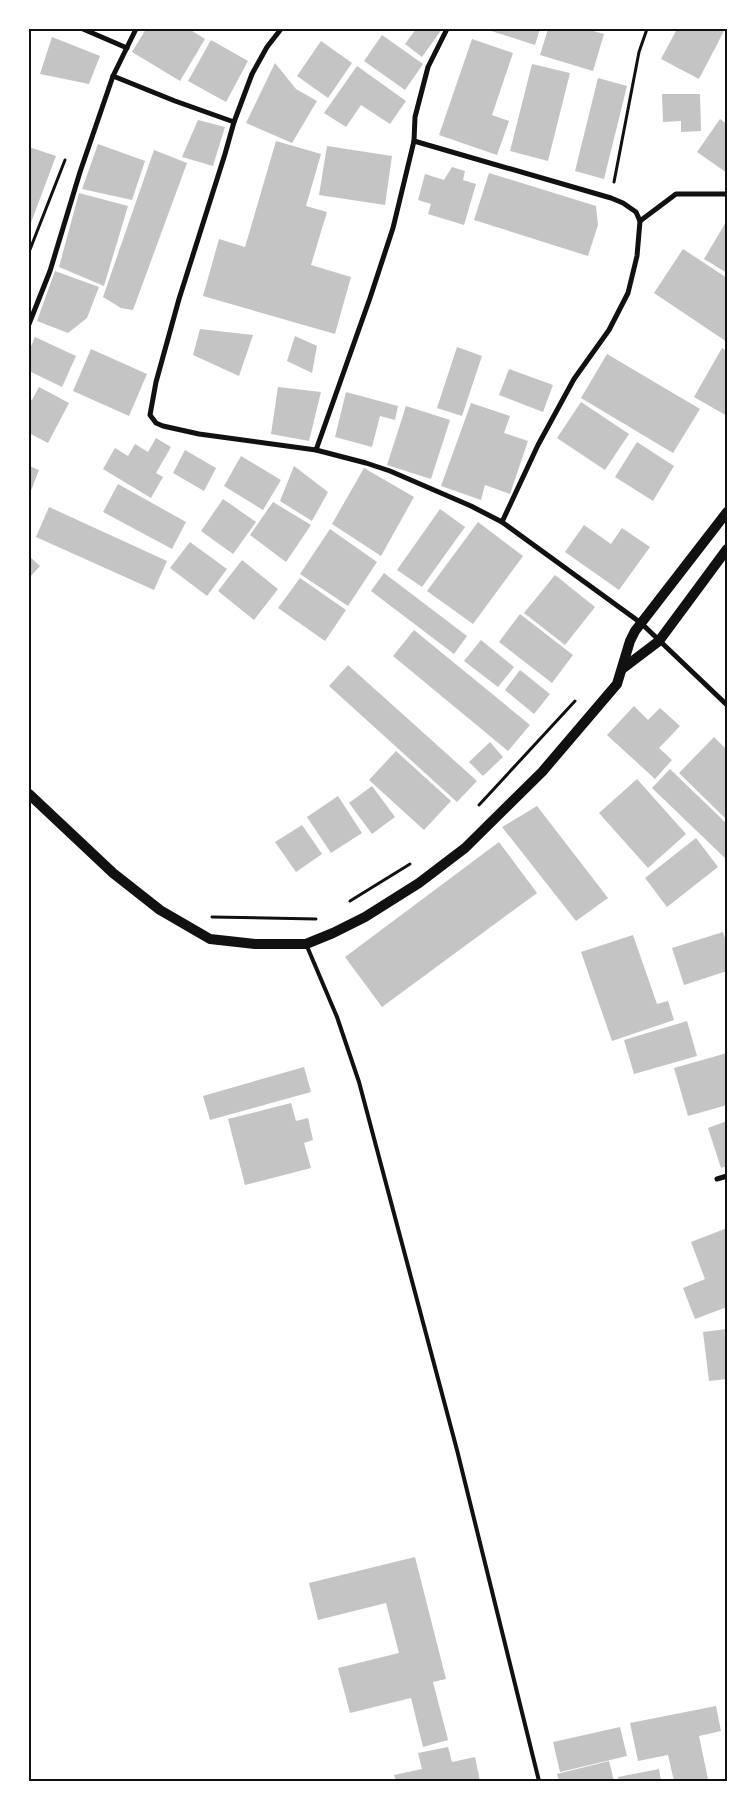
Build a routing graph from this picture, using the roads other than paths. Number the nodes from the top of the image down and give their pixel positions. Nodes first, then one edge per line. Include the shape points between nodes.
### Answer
1 (83, 29) edge
2 (136, 29) edge
3 (281, 29) edge
4 (446, 29) edge
5 (127, 48) junction
6 (113, 76) junction
7 (234, 122) junction
8 (414, 141) junction
9 (727, 194) edge
10 (640, 221) junction
11 (29, 324) edge
12 (316, 450) junction
13 (727, 512) edge
14 (502, 522) junction
15 (727, 549) edge
16 (641, 623) junction
17 (659, 641) junction
18 (622, 670) junction
19 (727, 705) edge
20 (29, 794) edge
21 (306, 944) junction
22 (727, 1176) edge
23 (718, 1179) dead end
24 (539, 1781) edge

1 - 5 street
2 - 5 street
3 - 7 street via 252,74
4 - 8 street via 428,67 415,117
5 - 6 street
6 - 7 street
6 - 11 street via 50,272
7 - 12 street via 179,299 150,415 156,423 199,434
8 - 10 street via 611,198 636,212
8 - 12 street via 370,298
9 - 10 street via 676,194
10 - 14 street via 637,256 628,293 609,330 574,379
12 - 14 street via 390,471
13 - 16 main road
14 - 16 street
15 - 17 main road
16 - 17 street
16 - 18 main road via 630,641
17 - 18 main road
17 - 19 street
18 - 21 main road via 616,684 542,772 465,848 419,883 365,916
20 - 21 main road via 113,873 160,910 210,939 255,944
21 - 24 lane via 337,1017 359,1082 457,1450
22 - 23 street

